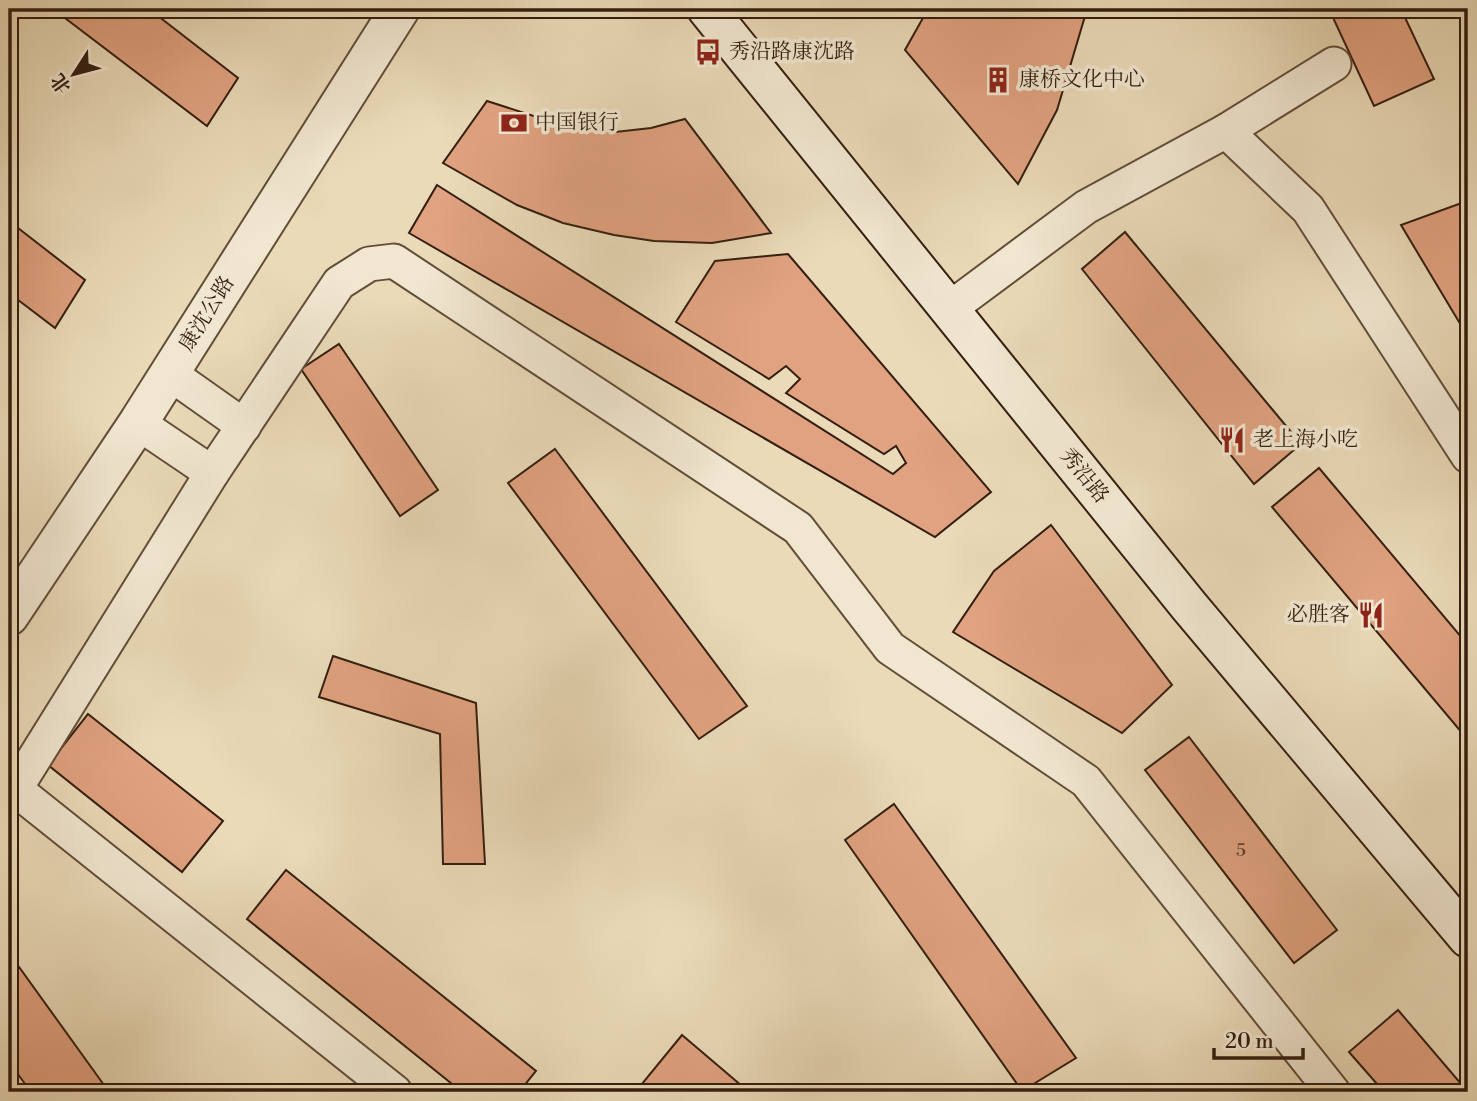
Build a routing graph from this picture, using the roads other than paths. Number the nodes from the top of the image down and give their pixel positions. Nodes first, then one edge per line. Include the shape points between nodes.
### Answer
1 (400, 9) edge
2 (707, 9) edge
3 (1334, 64) dead end
4 (1226, 131) junction
5 (949, 309) junction
6 (169, 373) junction
7 (138, 423) junction
8 (244, 426) junction
9 (1468, 456) edge
10 (212, 473) junction
11 (9, 616) edge
12 (12, 794) edge
13 (1468, 938) edge
14 (395, 1092) edge
15 (1333, 1092) edge

1 - 6 main road, 康沈公路
2 - 5 main road, 秀沿路
3 - 4 street
4 - 5 street via 1086,207
4 - 9 street via 1308,209
5 - 13 main road, 秀沿路 via 1189,606
6 - 7 main road, 康沈公路
6 - 8 street
7 - 10 street
7 - 11 main road, 康沈公路
8 - 10 street
8 - 15 street via 339,283 369,264 394,261 798,528 890,648 1086,781
10 - 12 street
12 - 14 street

